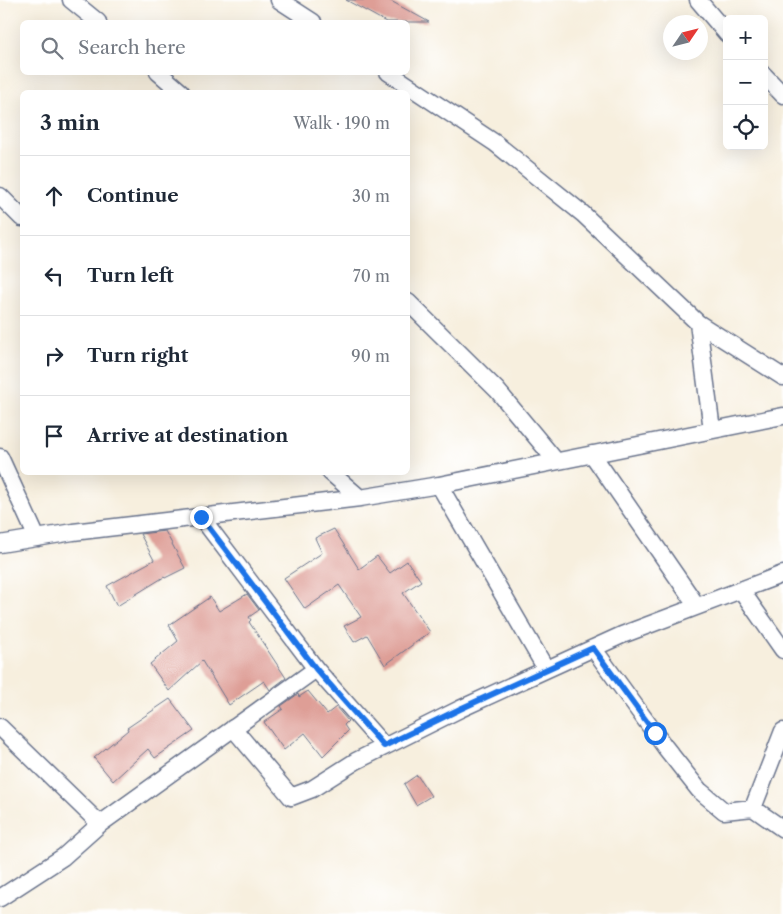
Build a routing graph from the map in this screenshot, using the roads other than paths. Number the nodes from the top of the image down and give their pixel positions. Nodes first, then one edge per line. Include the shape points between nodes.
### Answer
1 (71, 0) edge
2 (278, 0) edge
3 (698, 0) edge
4 (96, 20) edge
5 (309, 20) edge
6 (723, 29) edge
7 (162, 75) edge
8 (393, 75) edge
9 (768, 79) edge
10 (180, 90) edge
11 (783, 95) edge
12 (0, 196) edge
13 (20, 216) edge
14 (410, 304) edge
15 (698, 323) junction
16 (783, 378) edge
17 (783, 416) edge
18 (712, 430) junction
19 (592, 454) junction
20 (0, 457) edge
21 (556, 461) junction
22 (333, 475) edge
23 (438, 485) junction
24 (360, 498) junction
25 (201, 517) junction
26 (37, 538) junction
27 (0, 544) edge
28 (783, 574) edge
29 (741, 590) junction
30 (697, 606) junction
31 (593, 648) junction
32 (783, 650) edge
33 (316, 669) junction
34 (546, 669) junction
35 (0, 727) edge
36 (233, 728) junction
37 (783, 731) edge
38 (384, 746) junction
39 (753, 808) junction
40 (100, 824) junction
41 (783, 829) edge
42 (0, 898) edge

1 - 4 street
2 - 5 street
3 - 6 street
7 - 10 street
8 - 15 street via 495,143 576,208
9 - 11 street
12 - 13 street
14 - 21 street via 498,390
15 - 16 street
15 - 18 street
17 - 18 street
18 - 19 street
19 - 21 street
19 - 30 street
20 - 26 street
21 - 23 street
22 - 24 street
23 - 24 street
23 - 34 street
24 - 25 street
25 - 26 street
25 - 33 street
26 - 27 street
28 - 29 street
29 - 30 street
29 - 32 street
30 - 31 street
31 - 34 street
31 - 39 street via 698,790 724,812
33 - 36 street
33 - 38 street
34 - 38 street
35 - 40 street
36 - 38 street via 291,797 312,789
36 - 40 street
37 - 39 street
39 - 41 street
40 - 42 street via 63,857

